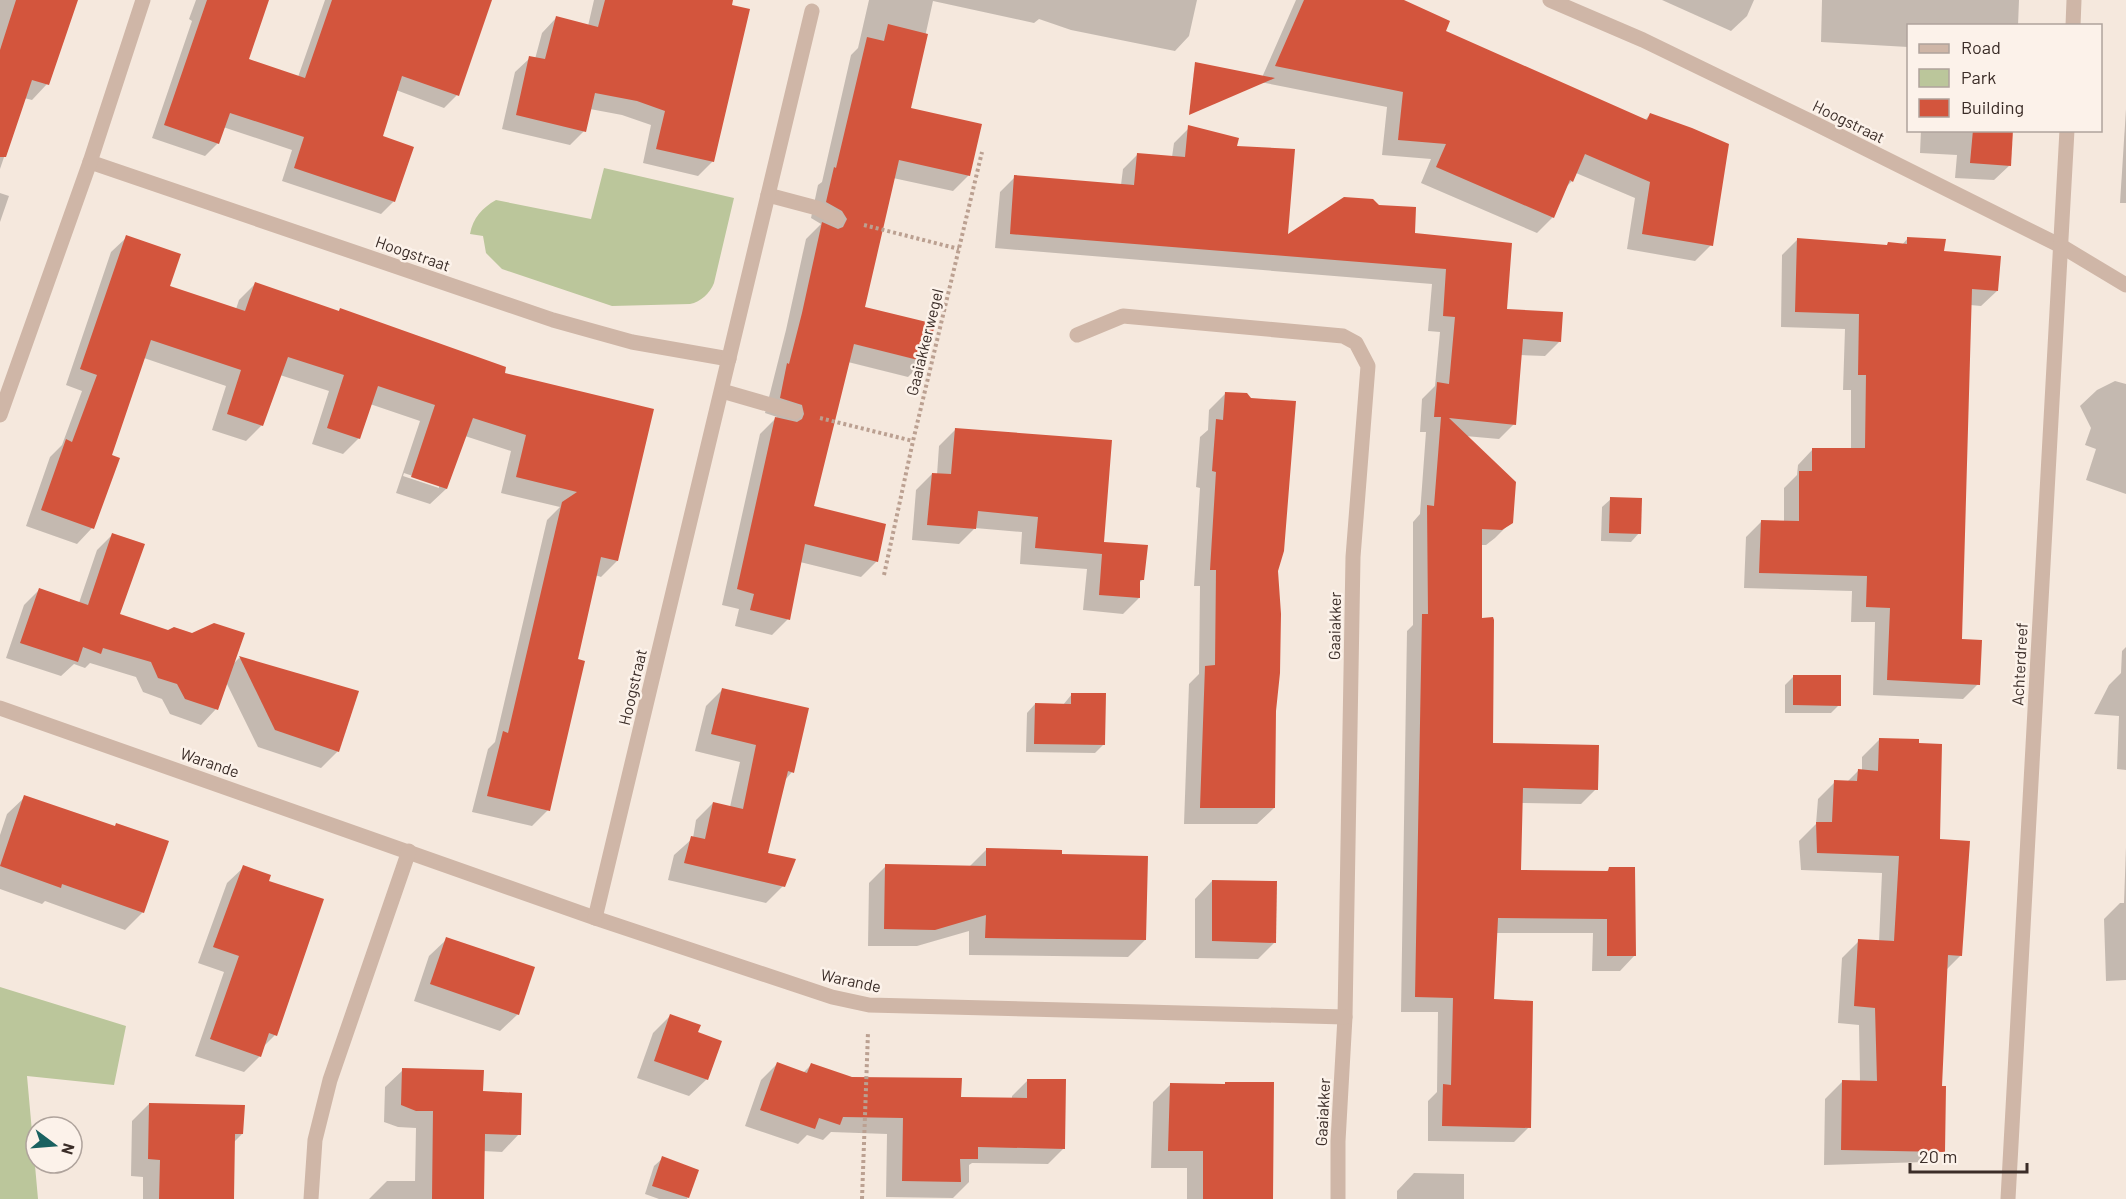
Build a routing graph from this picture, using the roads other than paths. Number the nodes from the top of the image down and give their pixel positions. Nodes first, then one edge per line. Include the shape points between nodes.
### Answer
1 (143, 0) edge
2 (1550, 0) edge
3 (2074, 0) edge
4 (812, 11) dead end
5 (2073, 24) edge
6 (2067, 132) edge
7 (90, 162) junction
8 (768, 195) junction
9 (837, 219) road end
10 (2061, 246) junction
11 (2126, 285) edge
12 (1077, 335) dead end
13 (729, 359) junction
14 (722, 390) junction
15 (795, 412) road end
16 (0, 415) edge
17 (0, 708) edge
18 (409, 851) junction
19 (595, 918) junction
20 (1345, 1017) junction
21 (311, 1199) edge
22 (1338, 1199) edge
23 (2008, 1199) edge

1 - 7 street
2 - 10 street, Hoogstraat via 1642,40
3 - 5 street
4 - 8 street, Hoogstraat
6 - 10 street, Achterdreef
7 - 13 street, Hoogstraat via 553,320 632,342
7 - 16 street
8 - 9 street via 817,208
8 - 13 street, Hoogstraat
10 - 11 street, Hoogstraat
10 - 23 street, Achterdreef
12 - 20 street, Gaaiakker via 1123,316 1343,336 1356,343 1368,366 1353,557
13 - 14 street, Hoogstraat
14 - 15 street
14 - 19 street, Hoogstraat
17 - 18 street, Warande
18 - 19 street, Warande
18 - 21 street via 330,1080 315,1140
19 - 20 street, Warande via 832,997 869,1005
20 - 22 street, Gaaiakker

